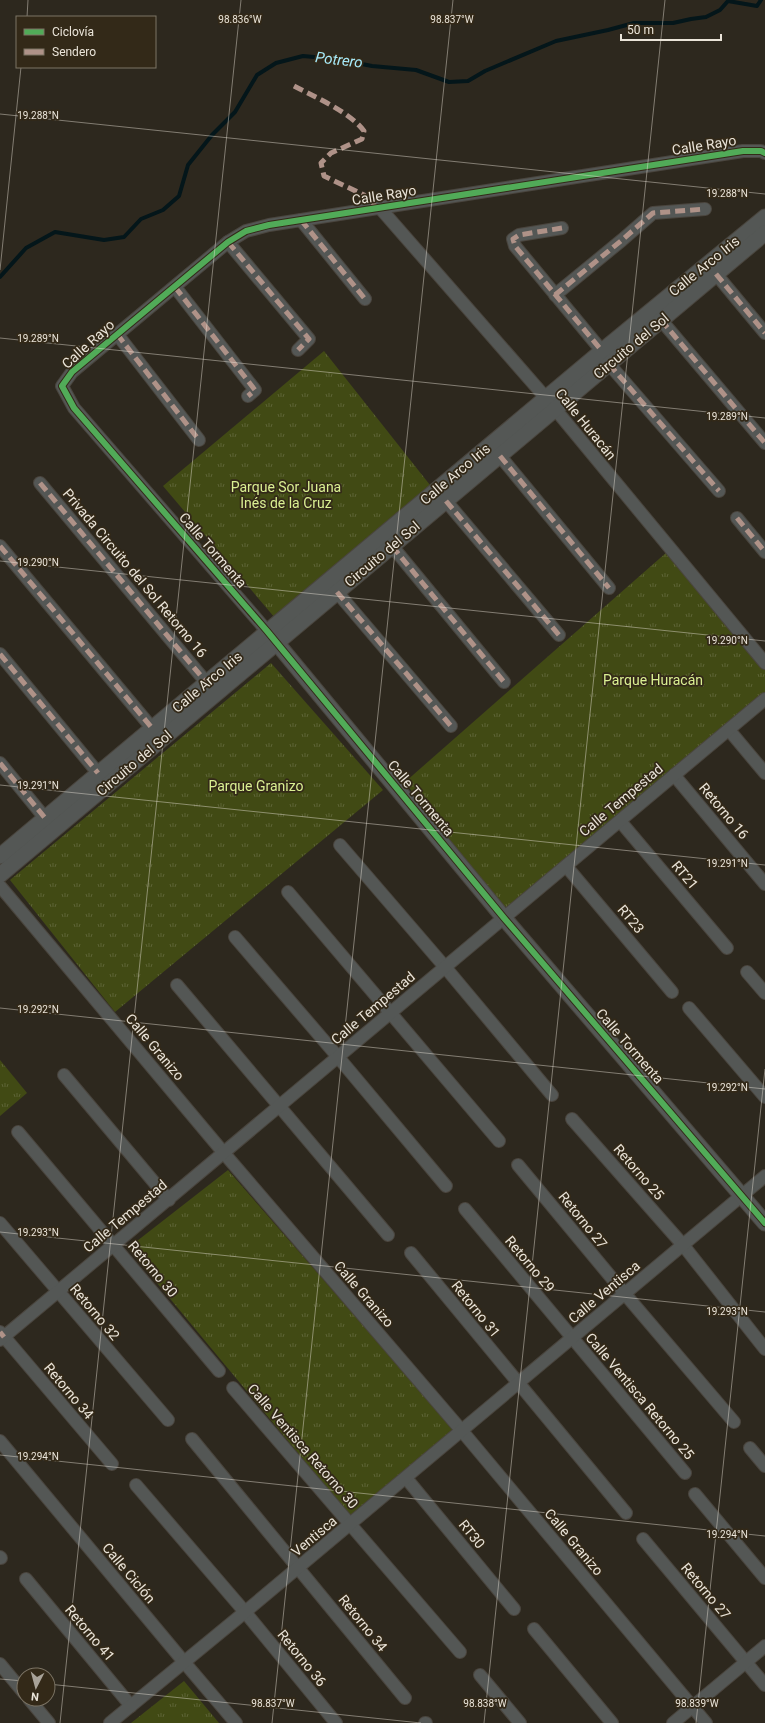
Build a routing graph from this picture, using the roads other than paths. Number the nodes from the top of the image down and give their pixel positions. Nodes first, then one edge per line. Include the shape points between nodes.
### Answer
1 (765, 154) edge
2 (380, 208) junction
3 (705, 209) dead end
4 (765, 216) edge
5 (301, 220) junction
6 (562, 228) dead end
7 (765, 233) edge
8 (228, 242) junction
9 (716, 274) junction
10 (175, 287) junction
11 (555, 295) junction
12 (365, 298) dead end
13 (661, 320) junction
14 (765, 333) edge
15 (117, 334) junction
16 (298, 350) dead end
17 (602, 351) junction
18 (609, 364) junction
19 (62, 386) joint
20 (248, 396) dead end
21 (550, 404) junction
22 (199, 440) dead end
23 (765, 443) edge
24 (500, 456) junction
25 (40, 483) dead end
26 (719, 491) dead end
27 (446, 501) junction
28 (736, 518) dead end
29 (0, 546) edge
30 (392, 546) junction
31 (765, 552) edge
32 (609, 588) dead end
33 (337, 592) junction
34 (559, 635) dead end
35 (272, 637) junction
36 (0, 654) edge
37 (765, 663) edge
38 (206, 682) junction
39 (504, 682) dead end
40 (765, 699) edge
41 (451, 726) dead end
42 (152, 728) junction
43 (729, 730) junction
44 (0, 763) edge
45 (98, 773) junction
46 (765, 773) edge
47 (674, 775) junction
48 (45, 818) junction
49 (620, 821) junction
50 (340, 845) dead end
51 (0, 856) edge
52 (566, 866) junction
53 (0, 875) edge
54 (765, 884) edge
55 (0, 886) edge
56 (288, 892) dead end
57 (504, 918) junction
58 (235, 937) dead end
59 (727, 948) dead end
60 (446, 967) junction
61 (746, 972) dead end
62 (176, 985) dead end
63 (672, 992) dead end
64 (765, 993) edge
65 (689, 1008) dead end
66 (391, 1013) junction
67 (338, 1057) junction
68 (64, 1075) dead end
69 (552, 1095) dead end
70 (765, 1097) edge
71 (279, 1107) junction
72 (572, 1119) dead end
73 (18, 1132) dead end
74 (498, 1141) dead end
75 (223, 1152) junction
76 (518, 1165) dead end
77 (765, 1176) edge
78 (446, 1186) dead end
79 (742, 1195) junction
80 (169, 1200) junction
81 (465, 1209) dead end
82 (0, 1223) edge
83 (765, 1223) edge
84 (388, 1235) dead end
85 (113, 1245) junction
86 (683, 1245) junction
87 (411, 1253) dead end
88 (58, 1292) junction
89 (625, 1294) junction
90 (1, 1336) edge
91 (572, 1338) junction
92 (765, 1349) edge
93 (219, 1371) dead end
94 (518, 1384) junction
95 (233, 1388) dead end
96 (168, 1420) dead end
97 (734, 1422) dead end
98 (462, 1431) junction
99 (192, 1439) dead end
100 (0, 1441) edge
101 (750, 1448) dead end
102 (112, 1464) dead end
103 (765, 1466) edge
104 (684, 1473) dead end
105 (406, 1478) junction
106 (136, 1485) dead end
107 (695, 1494) dead end
108 (626, 1513) dead end
109 (351, 1524) junction
110 (643, 1539) dead end
111 (299, 1568) junction
112 (765, 1578) edge
113 (26, 1579) dead end
114 (514, 1609) dead end
115 (245, 1612) junction
116 (534, 1629) dead end
117 (765, 1646) edge
118 (460, 1652) dead end
119 (184, 1662) junction
120 (746, 1662) junction
121 (0, 1664) edge
122 (480, 1675) dead end
123 (16, 1683) edge
124 (765, 1685) edge
125 (405, 1698) dead end
126 (131, 1706) junction
127 (36, 1707) edge
128 (692, 1707) junction
129 (49, 1723) edge
130 (110, 1723) edge
131 (236, 1723) edge
132 (336, 1723) edge
133 (520, 1723) edge
134 (612, 1723) edge
135 (673, 1723) edge
136 (706, 1723) edge

1 - 2 street, Calle Rayo via 743,151
2 - 5 street, Calle Rayo
2 - 21 street, Calle Huracán
3 - 11 street via 653,213
4 - 17 street, Calle Arco Iris
5 - 8 street, Calle Rayo via 246,231
5 - 12 street
6 - 11 street via 519,235 513,239 515,246
7 - 9 street, Circuito del Sol
8 - 10 street, Calle Rayo
8 - 16 street via 309,339
9 - 13 street, Circuito del Sol
9 - 14 street
10 - 15 street, Calle Rayo
10 - 20 street via 255,390
11 - 17 street
13 - 18 street, Circuito del Sol
13 - 23 street
15 - 19 street, Calle Rayo via 72,372
15 - 22 street
17 - 21 street, Calle Arco Iris
18 - 21 street, Circuito del Sol
18 - 26 street
19 - 35 street, Calle Tormenta via 74,408
21 - 24 street, Circuito del Sol
21 - 35 street, Calle Arco Iris
21 - 37 street, Calle Huracán
24 - 27 street, Circuito del Sol
24 - 32 street
25 - 38 street, Privada Circuito del Sol Retorno 16
27 - 30 street, Circuito del Sol
27 - 34 street
28 - 31 street
29 - 42 street
30 - 33 street, Circuito del Sol
30 - 39 street
33 - 35 street, Circuito del Sol
33 - 41 street
35 - 38 street, Calle Arco Iris
35 - 53 street, Circuito del Sol
35 - 57 street, Calle Tormenta
36 - 45 street
38 - 42 street, Calle Arco Iris
40 - 43 street, Calle Tempestad
42 - 45 street, Calle Arco Iris
43 - 46 street
43 - 47 street, Calle Tempestad
44 - 48 street
45 - 48 street, Calle Arco Iris
47 - 49 street, Calle Tempestad
47 - 54 street, Retorno 16
48 - 51 street, Calle Arco Iris
49 - 52 street, Calle Tempestad
49 - 59 street, RT21
50 - 60 street
52 - 57 street, Calle Tempestad
52 - 63 street, RT23
55 - 75 street, Calle Granizo
56 - 66 street
57 - 60 street, Calle Tempestad
57 - 79 street, Calle Tormenta
58 - 67 street
60 - 66 street, Calle Tempestad
60 - 69 street
61 - 64 street
62 - 71 street
65 - 70 street
66 - 67 street, Calle Tempestad
66 - 74 street
67 - 71 street, Calle Tempestad
67 - 78 street
68 - 80 street
71 - 75 street, Calle Tempestad
71 - 84 street
72 - 86 street, Retorno 25
73 - 85 street, Retorno 30
75 - 80 street, Calle Tempestad
75 - 98 street, Calle Granizo
76 - 89 street, Retorno 27
77 - 79 street, Calle Ventisca
79 - 83 street, Calle Tormenta
79 - 86 street, Calle Ventisca
80 - 85 street, Calle Tempestad
81 - 91 street, Retorno 29
82 - 88 street, Retorno 32
85 - 88 street, Calle Tempestad
85 - 93 street, Retorno 30
86 - 89 street, Calle Ventisca
86 - 92 street, Retorno 25
87 - 94 street, Retorno 31
88 - 90 street, Calle Tempestad
88 - 96 street, Retorno 32
89 - 91 street, Calle Ventisca
89 - 97 street, Retorno 27
90 - 102 street, Retorno 34
91 - 94 street, Calle Ventisca
91 - 104 street, Calle Ventisca Retorno 25
94 - 98 street, Calle Ventisca
94 - 108 street, Retorno 31
95 - 109 street, Calle Ventisca Retorno 30
98 - 105 street, Ventisca
98 - 128 street, Calle Granizo
99 - 111 street, Retorno 34
100 - 119 street, Calle Ciclón
101 - 103 street
105 - 109 street, Ventisca
105 - 114 street, RT30
106 - 115 street, Retorno 36
107 - 112 street
109 - 111 street, Ventisca
109 - 118 street, Calle Ventisca Retorno 30
110 - 120 street, Retorno 27
111 - 115 street, Ventisca
111 - 125 street, Retorno 34
113 - 126 street, Retorno 41
115 - 119 street, Ventisca
115 - 132 street, Retorno 36
116 - 134 street
117 - 120 street
119 - 126 street
119 - 131 street, Calle Ciclón
120 - 124 street
120 - 128 street
121 - 123 street
122 - 133 street
126 - 130 street
127 - 129 street
128 - 135 street
128 - 136 street, Calle Granizo

